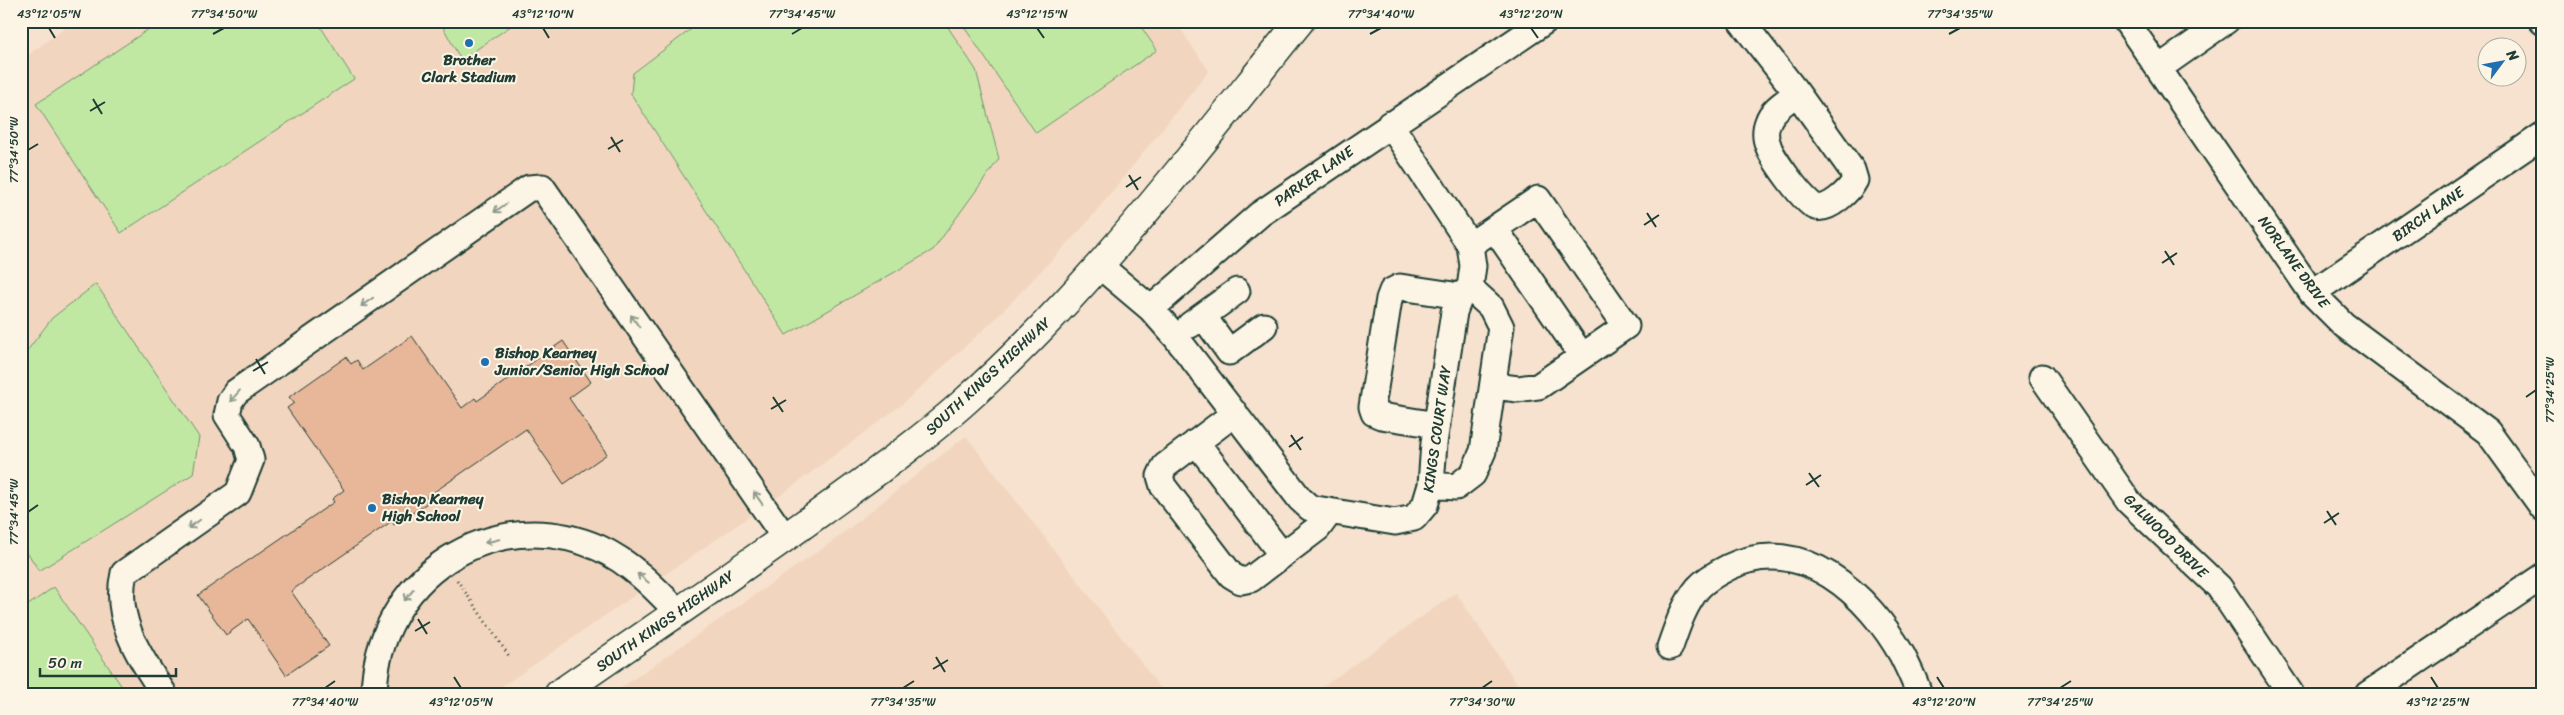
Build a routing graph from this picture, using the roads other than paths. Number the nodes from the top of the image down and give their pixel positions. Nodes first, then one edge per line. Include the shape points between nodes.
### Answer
1 (1300, 21) edge
2 (1545, 21) edge
3 (1741, 21) edge
4 (2126, 21) edge
5 (2226, 21) edge
6 (2158, 68) junction
7 (1797, 93) dead end
8 (1390, 124) junction
9 (2543, 134) edge
10 (1495, 229) junction
11 (1470, 245) junction
12 (1100, 266) junction
13 (1237, 291) dead end
14 (1465, 292) junction
15 (2312, 293) junction
16 (1151, 309) junction
17 (1203, 316) junction
18 (1264, 326) dead end
19 (1175, 336) junction
20 (1582, 356) junction
21 (2042, 377) dead end
22 (1494, 386) junction
23 (1235, 413) junction
24 (1437, 425) junction
25 (1196, 442) junction
26 (1431, 485) junction
27 (2543, 508) edge
28 (1328, 513) junction
29 (786, 538) junction
30 (1282, 555) junction
31 (2543, 576) edge
32 (678, 612) junction
33 (1670, 647) dead end
34 (164, 694) edge
35 (374, 694) edge
36 (559, 694) edge
37 (1919, 694) edge
38 (2291, 694) edge
39 (2368, 694) edge

1 - 12 main road, SOUTH KINGS HIGHWAY
2 - 8 street, PARKER LANE
3 - 7 street
4 - 6 street, NORLANE DRIVE
5 - 6 street
6 - 15 street, NORLANE DRIVE
8 - 11 street, KINGS COURT WAY
8 - 16 street, PARKER LANE via 1260,214
9 - 15 street, BIRCH LANE
10 - 11 street
10 - 20 street
10 - 20 street via 1538,199 1626,326
11 - 14 street, KINGS COURT WAY via 1473,266
12 - 16 street
12 - 29 main road, SOUTH KINGS HIGHWAY via 962,404
13 - 17 street
14 - 22 street via 1492,307 1500,327
14 - 24 street, KINGS COURT WAY via 1454,312
14 - 24 street via 1400,287 1392,291 1389,299 1372,407 1374,413
15 - 27 street, NORLANE DRIVE via 2344,325 2488,432
16 - 19 street, KINGS COURT WAY
17 - 18 street via 1229,352
17 - 19 street
19 - 23 street, KINGS COURT WAY
20 - 22 street via 1539,386 1518,389
21 - 38 street, GALWOOD DRIVE via 2129,502 2219,587
22 - 26 street via 1483,450 1473,474 1456,488
23 - 25 street
23 - 28 street, KINGS COURT WAY via 1300,499 1310,508
24 - 26 street, KINGS COURT WAY
25 - 30 street
25 - 30 street via 1165,466 1160,476 1163,486 1208,546 1231,575 1241,581 1251,579
26 - 28 street, KINGS COURT WAY via 1426,505 1414,518 1395,522
28 - 30 street via 1318,528
29 - 32 main road, SOUTH KINGS HIGHWAY
29 -> 34 street via 542,187 529,188 236,392 227,415 247,446 251,460 238,493 124,573 120,600 134,648
31 - 39 street
32 -> 35 street via 618,557 576,540 552,535 523,535 464,549 430,571 400,606 380,649
32 - 36 main road, SOUTH KINGS HIGHWAY
33 - 37 street via 1684,608 1698,588 1718,572 1740,562 1760,558 1782,559 1830,574 1855,592 1892,637

